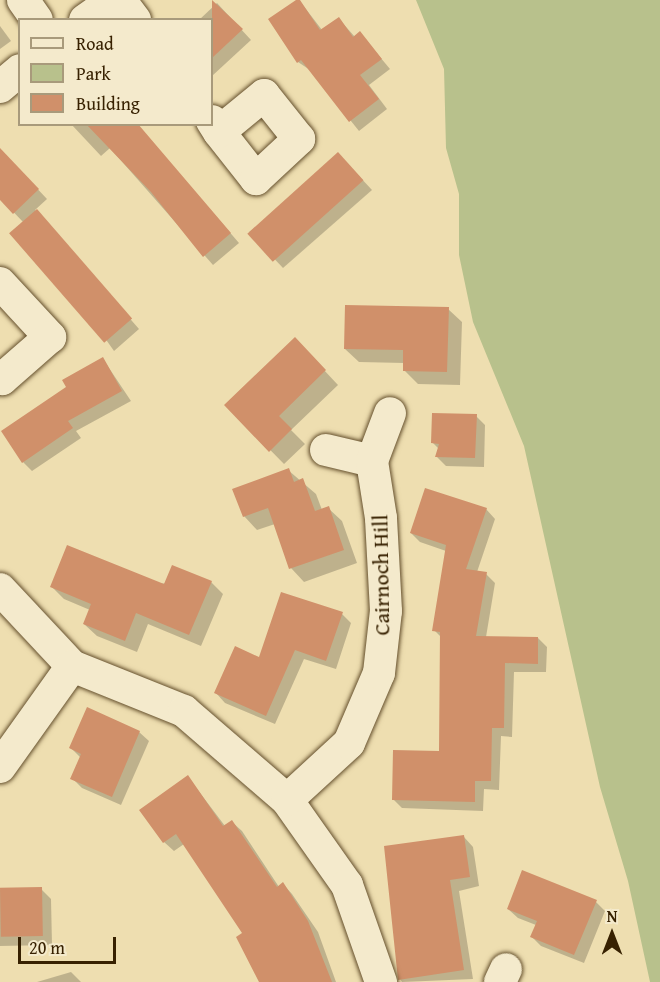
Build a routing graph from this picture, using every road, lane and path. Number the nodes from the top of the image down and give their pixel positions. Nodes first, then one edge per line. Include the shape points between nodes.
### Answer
1 (23, 0) edge
2 (114, 0) edge
3 (120, 0) edge
4 (36, 18) edge
5 (88, 18) edge
6 (134, 18) edge
7 (18, 72) edge
8 (0, 87) edge
9 (1, 287) edge
10 (0, 377) edge
11 (390, 413) dead end
12 (326, 450) dead end
13 (372, 461) junction
14 (0, 589) edge
15 (72, 666) junction
16 (0, 767) edge
17 (287, 800) junction
18 (381, 982) edge

1 - 4 street
2 - 5 street
3 - 6 street
7 - 8 street
9 - 10 street via 50,337 2,380
11 - 13 street, Cairnoch Hill
12 - 13 street
13 - 17 street, Cairnoch Hill via 381,518 386,611 379,673 349,742
14 - 15 street
15 - 16 street
15 - 17 street via 184,711
17 - 18 street via 347,885

